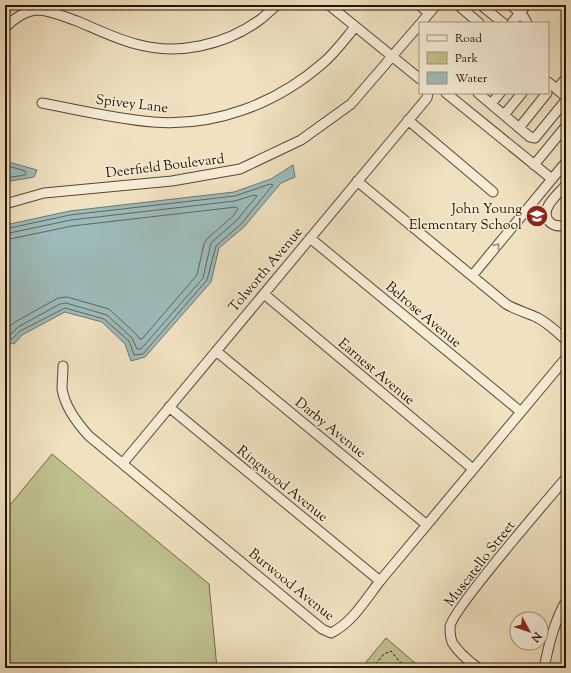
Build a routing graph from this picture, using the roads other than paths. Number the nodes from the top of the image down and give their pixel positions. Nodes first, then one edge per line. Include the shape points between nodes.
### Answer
1 (276, 5) edge
2 (329, 5) edge
3 (419, 5) edge
4 (436, 5) edge
5 (458, 5) edge
6 (481, 5) edge
7 (511, 5) edge
8 (526, 5) edge
9 (429, 13) junction
10 (520, 13) junction
11 (422, 22) edge
12 (478, 22) edge
13 (502, 22) edge
14 (513, 22) edge
15 (526, 22) edge
16 (419, 26) edge
17 (355, 27) junction
18 (5, 28) edge
19 (393, 57) junction
20 (566, 78) edge
21 (419, 79) edge
22 (550, 88) edge
23 (428, 94) edge
24 (447, 94) edge
25 (479, 94) edge
26 (499, 94) edge
27 (521, 94) edge
28 (545, 94) edge
29 (566, 99) edge
30 (42, 103) dead end
31 (491, 104) junction
32 (504, 115) junction
33 (408, 120) junction
34 (566, 126) edge
35 (519, 128) junction
36 (566, 162) edge
37 (534, 165) junction
38 (552, 180) junction
39 (357, 181) junction
40 (566, 185) edge
41 (493, 192) dead end
42 (5, 204) edge
43 (566, 226) edge
44 (310, 238) junction
45 (472, 276) junction
46 (264, 294) junction
47 (564, 335) edge
48 (216, 351) junction
49 (566, 358) edge
50 (63, 366) dead end
51 (169, 407) junction
52 (521, 412) junction
53 (123, 463) junction
54 (473, 469) junction
55 (566, 478) edge
56 (427, 525) junction
57 (380, 581) junction
58 (566, 601) edge
59 (478, 668) edge
60 (544, 668) edge

1 - 18 street via 261,19 229,38 190,48 171,49 136,44 62,15 38,10 23,14
2 - 17 street
3 - 9 street
4 - 9 street, Deerfield Boulevard
5 - 12 street
6 - 13 street
7 - 10 street
8 - 10 street
9 - 11 street, Deerfield Boulevard
10 - 14 street
10 - 15 street
16 - 19 street, Deerfield Boulevard
17 - 19 street
17 - 30 street, Spivey Lane via 324,62 299,82 252,107 226,115 201,120 153,122
19 - 21 street
19 - 42 street, Deerfield Boulevard via 352,104 301,140 240,169 172,181 44,193
20 - 22 street
22 - 29 street
23 - 33 street, Tolworth Avenue
24 - 37 street
25 - 31 street
26 - 31 street
27 - 32 street
28 - 35 street
29 - 35 street via 535,138
31 - 32 street
32 - 35 street
33 - 39 street, Tolworth Avenue
33 - 41 street
34 - 37 street
36 - 38 street
37 - 38 street
45 -> 38 street
39 - 44 street, Tolworth Avenue
39 - 45 street
40 - 43 street via 547,210 548,219 556,226
44 - 46 street, Tolworth Avenue
44 - 52 street, Belrose Avenue
45 - 47 street via 506,304 538,318
46 - 48 street, Tolworth Avenue
46 - 54 street, Earnest Avenue
48 - 51 street, Tolworth Avenue
48 - 56 street, Darby Avenue
49 - 52 street, Burwood Avenue
50 - 53 street, Burwood Avenue via 62,389 78,424
51 - 53 street, Tolworth Avenue
51 - 57 street, Ringwood Avenue
52 - 54 street, Burwood Avenue
53 - 57 street, Burwood Avenue via 322,629 331,633 341,628
54 - 56 street, Burwood Avenue
55 - 59 street, Muscatello Street via 478,584 450,626 452,641
56 - 57 street, Burwood Avenue
58 - 60 street via 550,639

